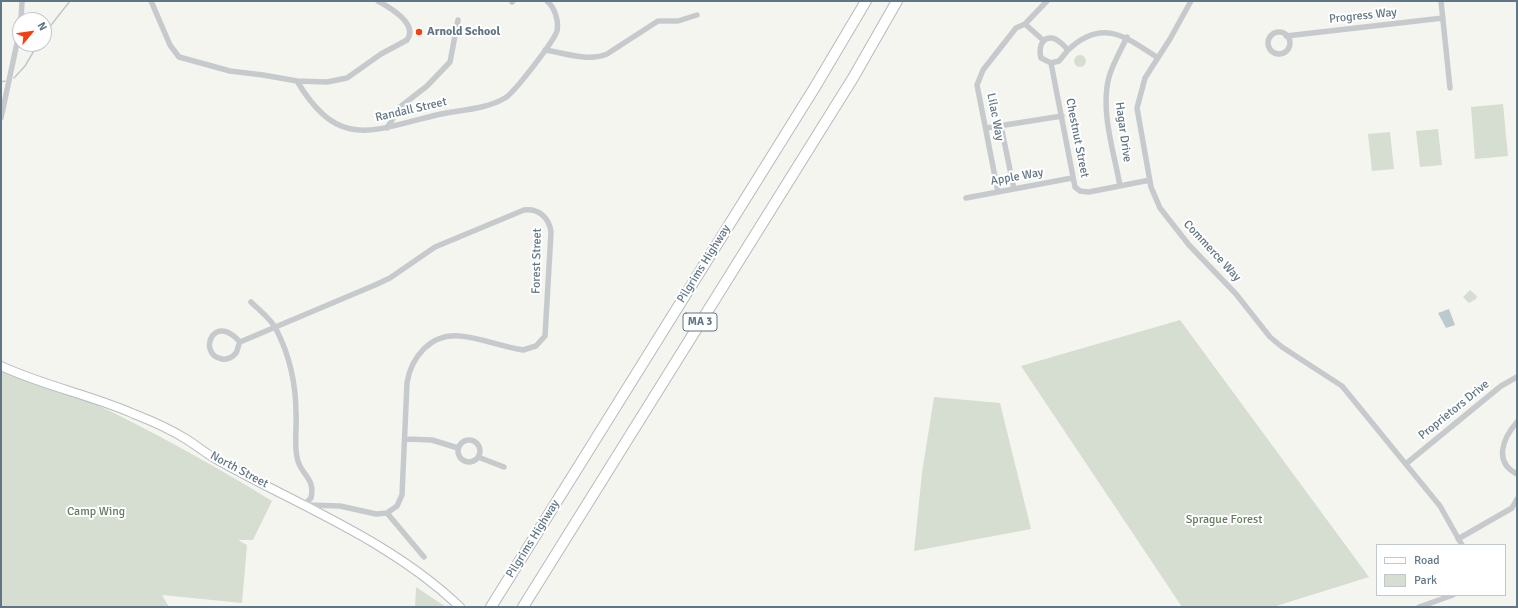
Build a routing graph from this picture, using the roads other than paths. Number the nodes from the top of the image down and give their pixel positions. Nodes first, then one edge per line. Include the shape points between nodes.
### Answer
1 (22, 1) edge
2 (151, 1) edge
3 (378, 1) edge
4 (547, 1) edge
5 (866, 1) edge
6 (897, 1) edge
7 (1047, 1) edge
8 (1191, 1) edge
9 (1442, 1) edge
10 (21, 12) edge
11 (697, 14) dead end
12 (1443, 18) junction
13 (458, 20) dead end
14 (1025, 24) junction
15 (1286, 36) dead end
16 (1127, 37) junction
17 (1044, 41) junction
18 (545, 50) junction
19 (1068, 50) junction
20 (15, 52) edge
21 (1158, 58) junction
22 (1051, 63) junction
23 (297, 81) junction
24 (1450, 88) dead end
25 (1062, 116) junction
26 (1, 118) edge
27 (1001, 126) junction
28 (387, 128) junction
29 (986, 128) junction
30 (1072, 178) junction
31 (1150, 180) junction
32 (1120, 186) junction
33 (1014, 189) junction
34 (998, 192) junction
35 (966, 198) dead end
36 (251, 302) dead end
37 (275, 328) junction
38 (240, 342) junction
39 (1, 366) edge
40 (1517, 377) edge
41 (1517, 422) edge
42 (406, 439) junction
43 (458, 448) junction
44 (478, 457) junction
45 (1406, 463) junction
46 (504, 467) dead end
47 (1517, 474) edge
48 (1517, 499) edge
49 (304, 505) junction
50 (387, 513) junction
51 (1458, 539) junction
52 (1461, 544) edge
53 (424, 557) dead end
54 (1450, 596) edge
55 (460, 607) edge
56 (491, 607) edge
57 (523, 607) edge
58 (1419, 607) edge

1 - 10 street
2 - 23 street via 170,45 179,57 230,71
3 - 23 street via 404,20 409,30 407,40 347,78 327,82
4 - 18 street, Randall Street via 554,10 557,24 554,38
5 - 56 highway, Pilgrims Highway / MA 3
6 - 57 highway, MA 3 via 849,84
7 - 14 street, Lilac Way
8 - 21 street, Commerce Way
9 - 12 street
11 - 18 street via 678,21 658,21 608,54 598,57
12 - 15 street, Progress Way
12 - 24 street
13 - 28 street via 450,62 400,107
14 - 17 street
14 - 29 street, Lilac Way via 1016,28 983,70 977,85
16 - 19 street via 1100,32 1083,38
16 - 21 street
16 - 32 street, Hagar Drive via 1110,76 1106,112
17 - 19 street via 1053,38
17 - 22 street via 1039,51 1041,58
18 - 28 street, Randall Street via 504,99
19 - 22 street via 1059,61
20 - 26 street
21 - 31 street, Commerce Way via 1145,78 1137,108
22 - 25 street, Chestnut Street
23 - 28 street, Randall Street via 311,104 330,121 361,130
25 - 27 street
25 - 30 street, Chestnut Street
27 - 29 street
27 - 33 street
29 - 34 street, Lilac Way
30 - 32 street, Chestnut Street via 1075,187 1080,191 1089,192
30 - 33 street, Apple Way
31 - 32 street, Chestnut Street
31 - 45 street, Commerce Way via 1160,208 1171,224 1232,289 1270,337 1342,386
33 - 34 street, Apple Way
34 - 35 street, Apple Way
36 - 37 street
37 - 38 street, Forest Street
37 - 42 street, Forest Street via 302,314 381,283 429,250 448,241 524,210 540,213 547,221 550,232 547,321 543,339 533,348 523,350 453,336 441,338 424,347 413,361 409,372 406,391
37 - 49 street via 294,382 297,460 312,485 311,498
38 - 38 street via 236,354 226,360 216,357 210,348 211,339 215,333 221,331 233,333
39 - 49 street, North Street via 30,379 72,391 154,422 185,438 215,459
40 - 45 street, Proprietors Drive via 1501,386
41 - 47 street via 1502,447 1502,456 1504,464
42 - 43 street via 432,440
42 - 50 street, Forest Street via 402,495 397,506
43 - 44 street via 458,455 465,462 472,462
43 - 44 street via 462,442 473,441 480,450
44 - 46 street
45 - 51 street, Commerce Way via 1440,506
48 - 51 street via 1512,508
49 - 50 street via 340,506 376,514
49 - 55 street, North Street via 396,555 429,579
50 - 53 street
51 - 52 street, Commerce Way
54 - 58 street

